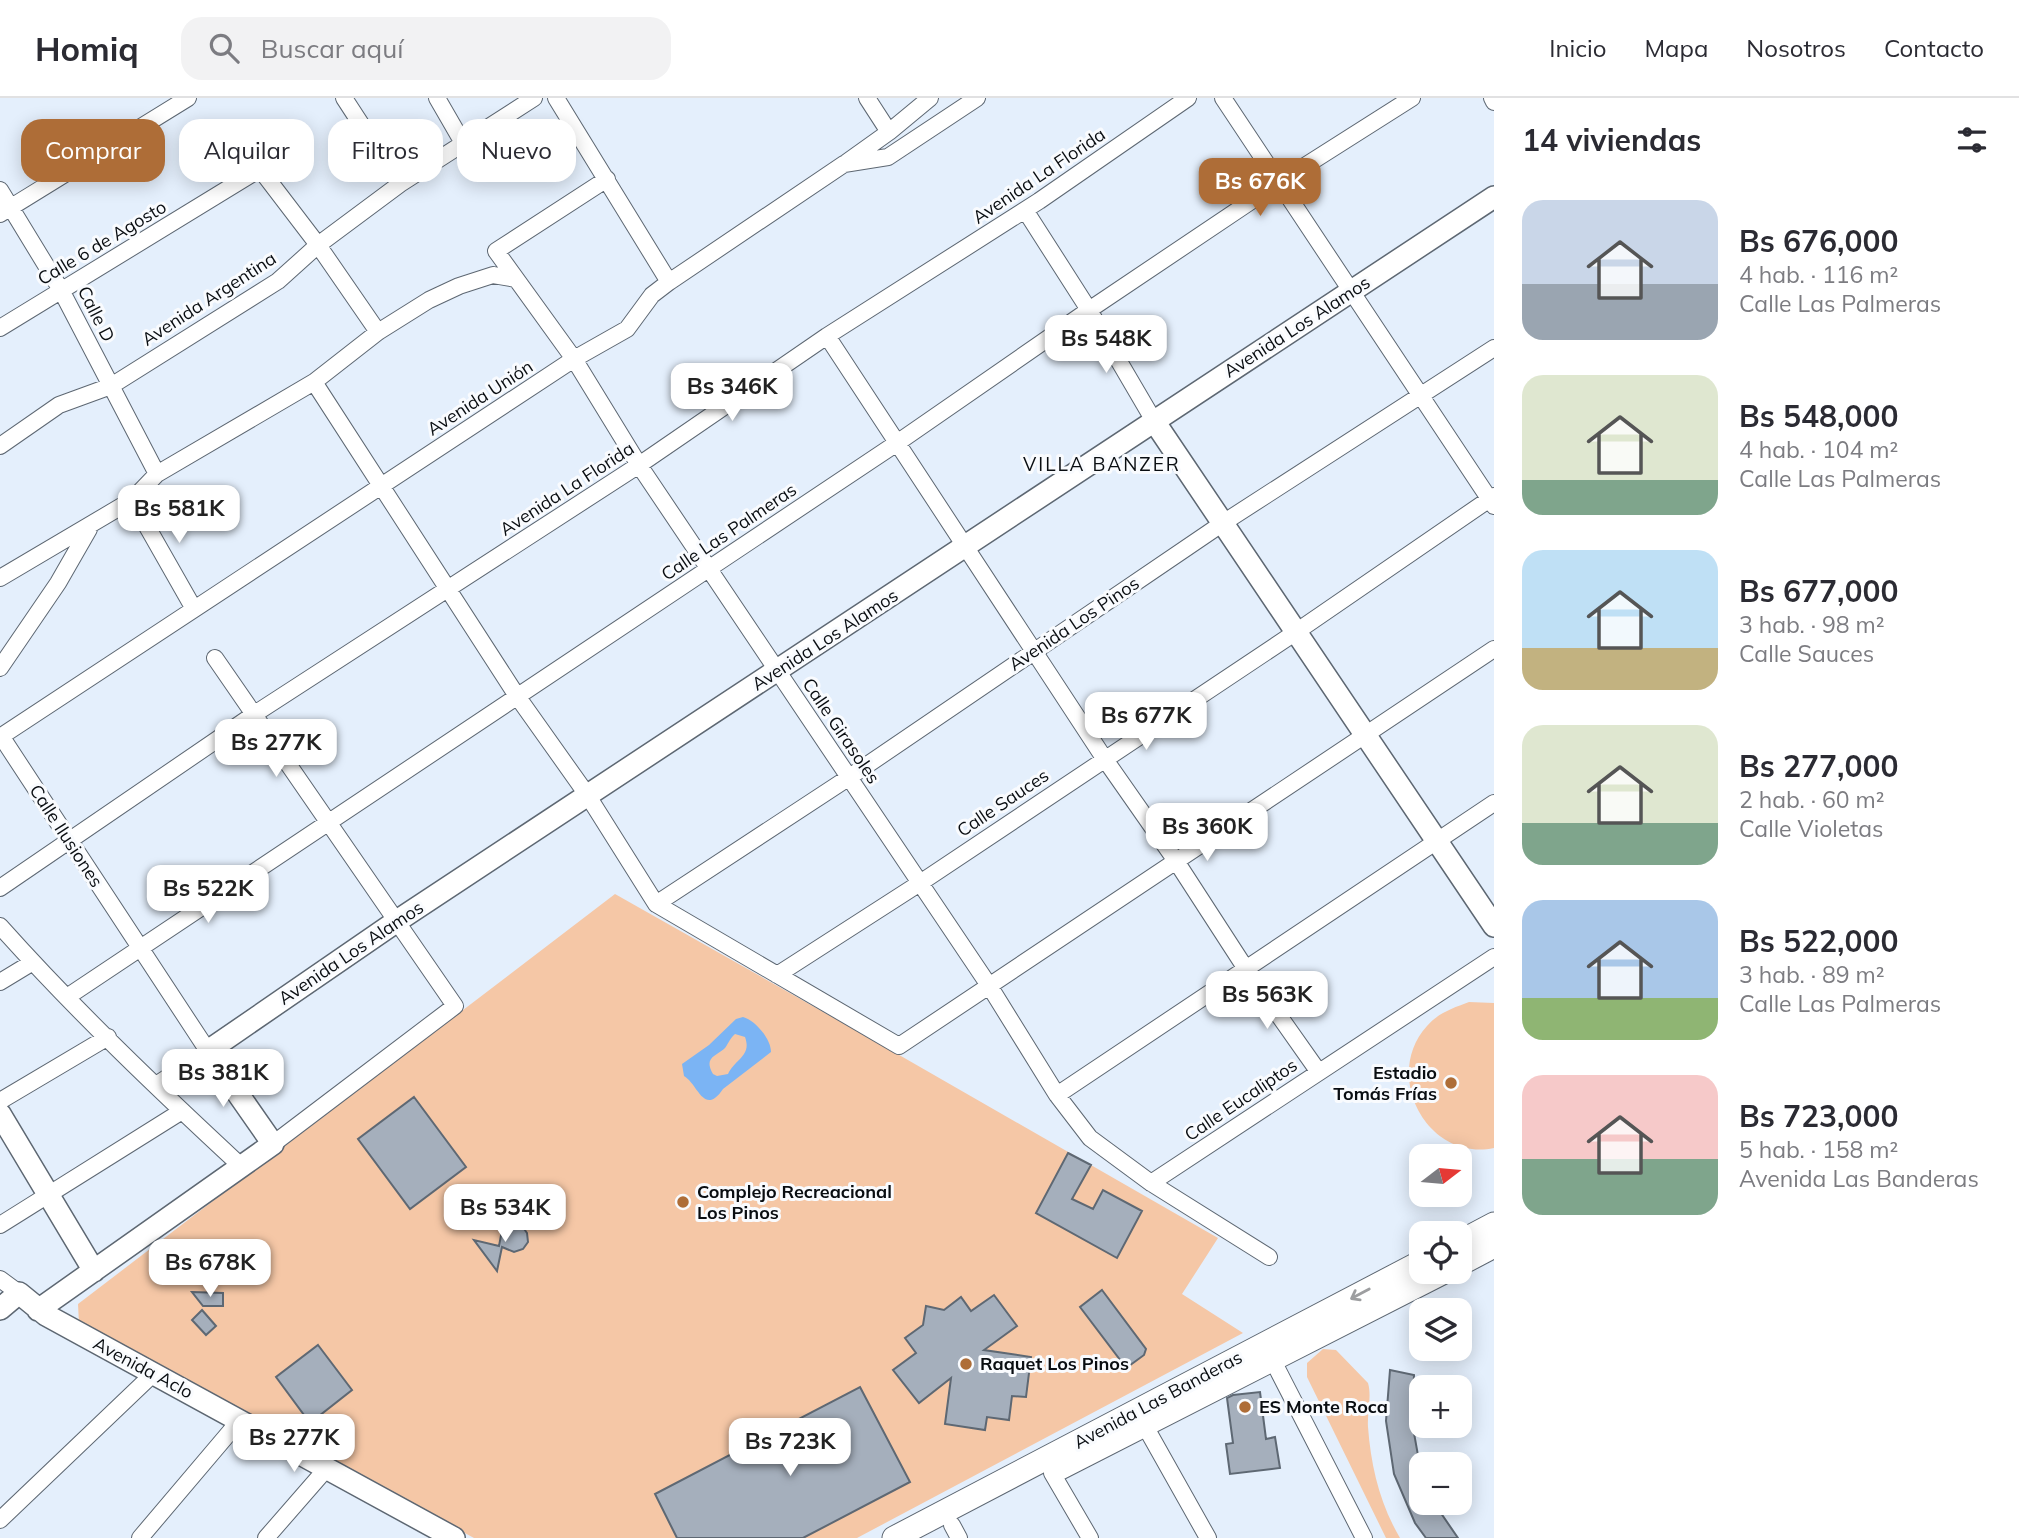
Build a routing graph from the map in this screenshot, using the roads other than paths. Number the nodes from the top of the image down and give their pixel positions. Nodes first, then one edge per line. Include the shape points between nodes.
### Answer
1 (188, 98) edge
2 (344, 98) edge
3 (437, 98) edge
4 (534, 98) edge
5 (556, 98) edge
6 (867, 98) edge
7 (930, 98) edge
8 (977, 98) edge
9 (1188, 98) edge
10 (1223, 98) edge
11 (1412, 98) edge
12 (501, 119) edge
13 (889, 132) junction
14 (457, 133) edge
15 (457, 147) edge
16 (848, 161) junction
17 (607, 179) junction
18 (1278, 183) junction
19 (400, 184) junction
20 (0, 190) edge
21 (1494, 197) edge
22 (5, 210) edge
23 (1025, 210) junction
24 (318, 245) junction
25 (516, 279) junction
26 (669, 282) junction
27 (61, 290) junction
28 (1353, 290) junction
29 (1089, 310) junction
30 (0, 328) edge
31 (378, 332) junction
32 (827, 336) junction
33 (1494, 348) edge
34 (574, 359) junction
35 (314, 382) junction
36 (111, 386) junction
37 (1422, 396) junction
38 (1154, 421) junction
39 (897, 443) junction
40 (0, 446) edge
41 (639, 465) junction
42 (157, 474) junction
43 (381, 485) junction
44 (132, 500) junction
45 (1492, 500) edge
46 (1223, 523) junction
47 (91, 526) junction
48 (966, 547) junction
49 (709, 569) junction
50 (0, 578) edge
51 (448, 590) junction
52 (194, 609) junction
53 (1296, 632) junction
54 (1494, 649) edge
55 (1034, 651) junction
56 (215, 658) dead end
57 (0, 668) edge
58 (778, 671) junction
59 (517, 696) junction
60 (253, 715) junction
61 (1366, 735) junction
62 (1, 736) edge
63 (1104, 758) junction
64 (848, 778) junction
65 (588, 796) junction
66 (1494, 803) edge
67 (328, 822) junction
68 (69, 841) junction
69 (1437, 841) junction
70 (1176, 861) junction
71 (920, 883) junction
72 (0, 888) edge
73 (656, 904) junction
74 (397, 920) junction
75 (0, 926) edge
76 (1494, 926) edge
77 (139, 949) junction
78 (1494, 957) edge
79 (33, 962) junction
80 (1246, 970) junction
81 (777, 975) junction
82 (0, 982) edge
83 (990, 987) junction
84 (67, 997) junction
85 (108, 1037) junction
86 (208, 1051) junction
87 (1318, 1071) junction
88 (156, 1085) junction
89 (1057, 1095) junction
90 (0, 1101) edge
91 (182, 1111) junction
92 (0, 1114) edge
93 (273, 1144) junction
94 (242, 1167) junction
95 (1151, 1183) junction
96 (48, 1196) junction
97 (1494, 1224) edge
98 (0, 1225) edge
99 (1472, 1236) edge
100 (1494, 1246) edge
101 (1269, 1257) dead end
102 (1472, 1258) edge
103 (1409, 1269) edge
104 (94, 1272) junction
105 (0, 1279) edge
106 (1418, 1284) edge
107 (19, 1293) junction
108 (0, 1309) edge
109 (42, 1312) junction
110 (1269, 1352) junction
111 (153, 1374) junction
112 (240, 1420) junction
113 (1145, 1426) junction
114 (327, 1468) junction
115 (1052, 1472) junction
116 (0, 1520) edge
117 (955, 1532) edge
118 (444, 1536) edge
119 (140, 1538) edge
120 (266, 1538) edge
121 (894, 1538) edge
122 (927, 1538) edge
123 (1090, 1538) edge
124 (1208, 1538) edge
125 (1364, 1538) edge

1 - 22 street
2 - 19 street
3 - 14 street
4 - 12 street, Avenida Argentina
5 - 17 street
6 - 13 street
7 - 13 street
8 - 16 street, Avenida Unión via 888,157
9 - 23 street, Avenida La Florida
10 - 18 street
11 - 18 street, Calle Las Palmeras
13 - 16 street
15 - 19 street, Avenida Argentina
16 - 26 street, Avenida Unión
17 - 25 street, Calle Girasoles via 496,251
17 - 26 street
18 - 28 street
18 - 29 street, Calle Las Palmeras
19 - 24 street, Avenida Argentina
20 - 22 street, Calle D
21 - 28 street, Avenida Los Alamos
22 - 27 street, Calle D
23 - 29 street
23 - 32 street, Avenida La Florida
24 - 27 street, Calle 6 de Agosto via 260,169
24 - 31 street
24 - 36 street, Avenida Argentina via 278,281
25 - 31 street via 493,275 459,286
25 - 34 street, Calle Girasoles
26 - 34 street, Avenida Unión via 652,295 627,328
27 - 30 street, Calle 6 de Agosto
27 - 36 street, Calle D
28 - 37 street
28 - 38 street, Avenida Los Alamos
29 - 38 street
29 - 39 street, Calle Las Palmeras
31 - 35 street
32 - 39 street
32 - 41 street, Avenida La Florida
33 - 37 street, Avenida Los Pinos
34 - 41 street, Calle Girasoles
34 - 43 street, Avenida Unión
35 - 42 street
35 - 43 street
36 - 40 street, Avenida Argentina via 59,405
36 - 42 street, Calle D
37 - 45 street
37 - 46 street, Avenida Los Pinos
38 - 46 street
38 - 48 street, Avenida Los Alamos
39 - 48 street
39 - 49 street, Calle Las Palmeras
41 - 49 street, Calle Girasoles
41 - 51 street, Avenida La Florida
42 - 44 street
43 - 51 street
43 - 52 street, Avenida Unión
44 - 47 street
44 - 52 street
45 - 53 street, Calle Sauces
46 - 53 street
46 - 55 street, Avenida Los Pinos
47 - 50 street
47 - 57 street
48 - 55 street
48 - 58 street, Avenida Los Alamos
49 - 58 street, Calle Girasoles
49 - 59 street, Calle Las Palmeras
51 - 59 street
51 - 60 street, Avenida La Florida
52 - 62 street, Avenida Unión
53 - 61 street
53 - 63 street, Calle Sauces
54 - 61 street
55 - 63 street
55 - 64 street, Avenida Los Pinos
56 - 60 street
58 - 64 street, Calle Girasoles
58 - 65 street, Avenida Los Alamos
59 - 65 street
59 - 67 street, Calle Las Palmeras
60 - 67 street
60 - 68 street, Avenida La Florida
61 - 69 street
61 - 70 street
62 - 68 street, Calle Ilusiones
63 - 70 street
63 - 71 street, Calle Sauces
64 - 71 street, Calle Girasoles
64 - 73 street, Avenida Los Pinos
65 - 73 street
65 - 74 street, Avenida Los Alamos
66 - 69 street
67 - 74 street
67 - 77 street, Calle Las Palmeras
68 - 72 street, Avenida La Florida
68 - 77 street, Calle Ilusiones
69 - 76 street
69 - 80 street
70 - 80 street
70 - 83 street
71 - 81 street, Calle Sauces
71 - 83 street, Calle Girasoles
73 - 81 street
74 - 86 street, Avenida Los Alamos
74 - 93 street via 455,1006
75 - 79 street
77 - 84 street, Calle Las Palmeras
77 - 86 street, Calle Ilusiones
78 - 87 street, Calle Eucaliptos
79 - 82 street
79 - 84 street
80 - 87 street
80 - 89 street
81 - 83 street via 899,1046
83 - 89 street, Calle Girasoles
84 - 85 street
85 - 88 street
85 - 90 street
86 - 88 street, Avenida Los Alamos
86 - 93 street, Calle Ilusiones
87 - 95 street, Calle Eucaliptos
88 - 91 street
89 - 95 street, Calle Girasoles via 1090,1139
91 - 94 street
91 - 96 street
92 - 96 street
93 - 94 street
94 - 104 street
95 - 101 street, Calle Girasoles
96 - 98 street
96 - 104 street
97 - 99 main road
100 - 102 main road
103 -> 110 main road, Avenida Las Banderas
104 - 109 street
105 - 107 street
106 - 110 main road, Avenida Las Banderas
107 - 108 street
107 - 109 street, Avenida Aclo
109 - 111 street, Avenida Aclo
110 - 113 main road, Avenida Las Banderas
110 - 121 main road, Avenida Las Banderas
110 - 125 street
111 - 112 street, Avenida Aclo
111 - 116 street
112 - 114 street, Avenida Aclo
112 - 119 street
113 - 115 main road, Avenida Las Banderas
113 - 124 street
114 - 118 street, Avenida Aclo
114 - 120 street
115 - 117 main road, Avenida Las Banderas
115 - 123 street
117 - 122 main road, Avenida Las Banderas

